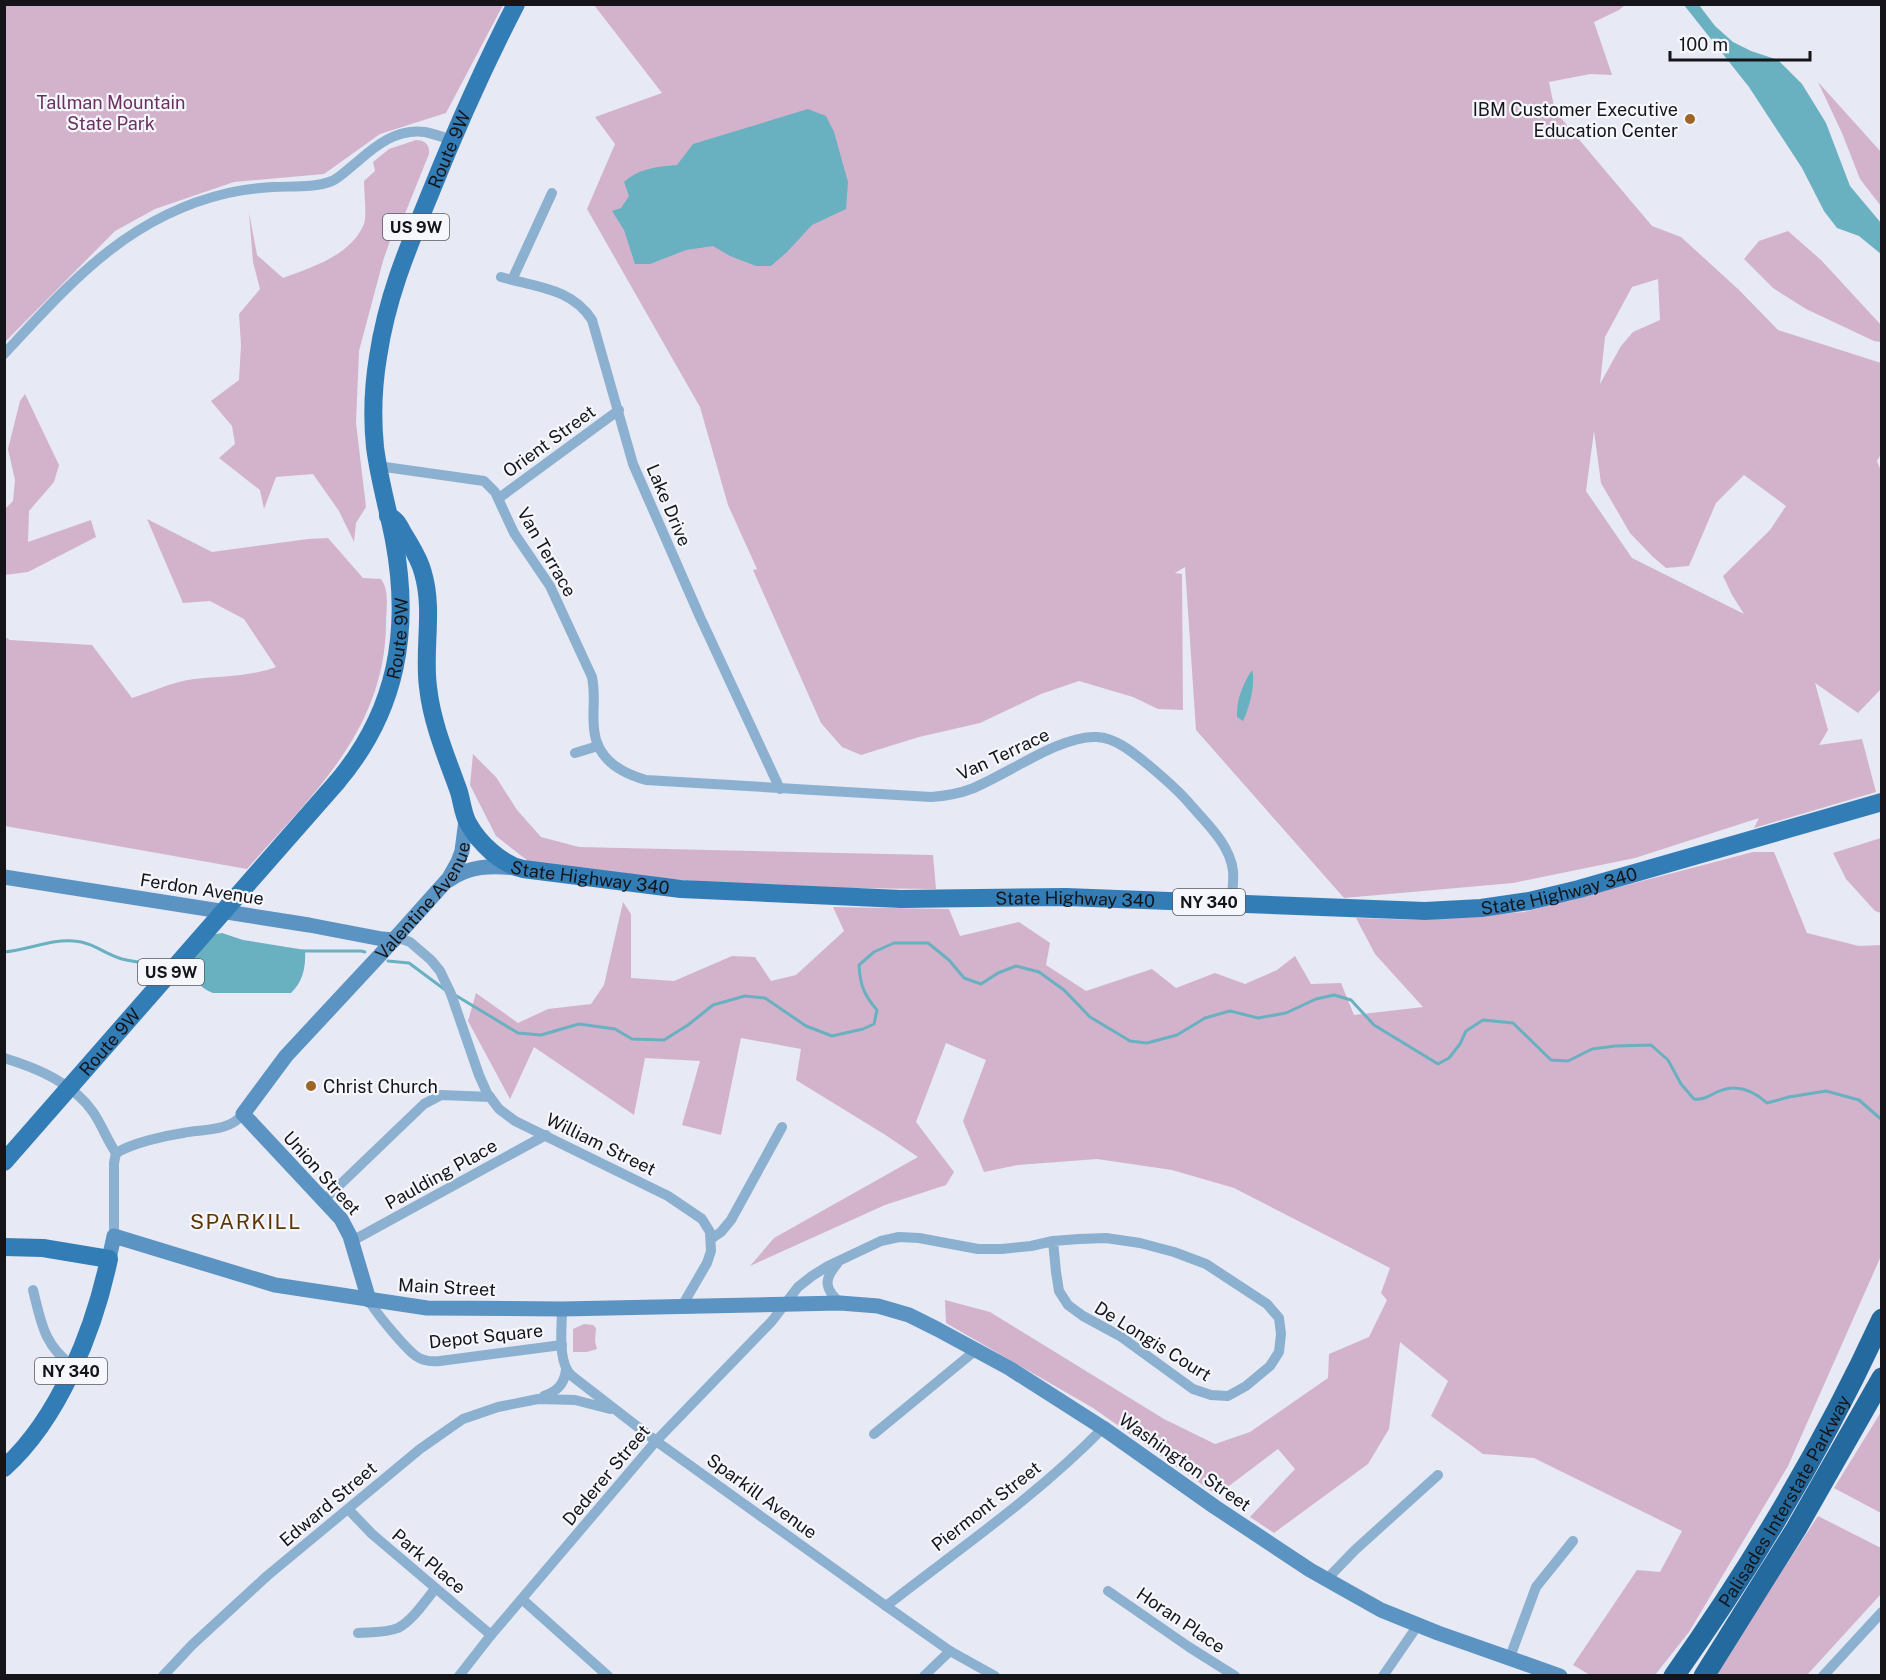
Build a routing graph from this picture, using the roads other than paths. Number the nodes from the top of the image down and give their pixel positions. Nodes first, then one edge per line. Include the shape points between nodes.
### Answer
1 (516, 4) edge
2 (452, 140) junction
3 (552, 193) dead end
4 (4, 354) edge
5 (619, 410) junction
6 (378, 466) junction
7 (499, 498) junction
8 (388, 516) junction
9 (598, 746) junction
10 (575, 753) dead end
11 (780, 789) junction
12 (1881, 802) edge
13 (466, 820) junction
14 (523, 869) junction
15 (4, 878) edge
16 (442, 886) junction
17 (1231, 903) junction
18 (394, 940) junction
19 (4, 1058) edge
20 (490, 1097) junction
21 (243, 1114) junction
22 (782, 1127) dead end
23 (546, 1135) junction
24 (116, 1153) junction
25 (4, 1162) edge
26 (324, 1200) junction
27 (114, 1236) junction
28 (711, 1239) junction
29 (352, 1241) junction
30 (1053, 1241) junction
31 (4, 1248) edge
32 (842, 1258) junction
33 (109, 1259) junction
34 (33, 1290) dead end
35 (369, 1300) junction
36 (840, 1303) junction
37 (785, 1304) junction
38 (682, 1306) junction
39 (562, 1309) junction
40 (1881, 1319) edge
41 (562, 1345) junction
42 (976, 1350) junction
43 (73, 1366) junction
44 (566, 1370) junction
45 (1881, 1378) edge
46 (538, 1399) junction
47 (618, 1412) junction
48 (1103, 1428) junction
49 (874, 1434) dead end
50 (656, 1441) junction
51 (7, 1460) edge
52 (1438, 1475) dead end
53 (349, 1510) junction
54 (1573, 1541) dead end
55 (1326, 1580) junction
56 (435, 1589) junction
57 (1108, 1591) dead end
58 (523, 1600) junction
59 (886, 1606) junction
60 (1881, 1612) edge
61 (1418, 1625) junction
62 (358, 1633) dead end
63 (491, 1635) junction
64 (950, 1651) junction
65 (1510, 1658) junction
66 (463, 1674) edge
67 (163, 1676) edge
68 (608, 1676) edge
69 (924, 1676) edge
70 (995, 1676) edge
71 (1235, 1676) edge
72 (1383, 1676) edge
73 (1560, 1676) edge
74 (1674, 1676) edge
75 (1704, 1676) edge
76 (1823, 1676) edge

1 - 2 main road, Route 9W / US 9W
2 - 4 street via 409,132 374,148 332,180 306,186 251,188 166,214 114,246 58,296
2 - 6 main road, Route 9W / US 9W via 399,269 384,322 373,403
3 - 5 street, Lake Drive via 507,278 561,293 587,312 596,329
5 - 7 street, Orient Street
5 - 11 street, Lake Drive via 633,464 654,515
6 - 7 street, Van Terrace via 484,481
6 - 8 main road, Route 9W / US 9W
7 - 9 street, Van Terrace via 514,533 550,586 592,677
8 - 13 main road, Valentine Avenue via 398,522 424,576 429,701
8 - 25 main road, Route 9W / US 9W, bridge via 398,568 399,634 390,690 364,746 337,782
9 - 10 street
9 - 11 street, Van Terrace via 609,762 627,775 646,780
11 - 17 street, Van Terrace via 951,795 972,789 1062,744 1099,737 1137,755 1182,795 1216,836 1228,854 1233,872
12 - 17 main road, State Highway 340 / NY 340 via 1529,901 1425,911
13 - 14 main road via 496,855
13 - 16 main road, Valentine Avenue via 460,857
14 - 16 main road, State Highway 340 / NY 340 via 474,868
14 - 17 main road, State Highway 340 / NY 340 via 681,889 901,899 1066,897
15 - 18 main road, Ferdon Avenue
16 - 18 main road, Valentine Avenue / NY 340
18 - 20 street, William Street via 410,942 440,971
18 - 21 main road, Valentine Avenue / NY 340 via 278,1065
19 - 24 street via 39,1071 76,1093 96,1117
20 - 23 street, William Street via 506,1115
20 - 26 street via 441,1095 424,1104
21 - 24 street, Valentine Avenue via 228,1126 164,1137
21 - 26 main road, Union Street
22 - 28 street via 731,1220
23 - 28 street, William Street via 684,1205 704,1222
23 - 29 street, Paulding Place
24 - 27 street
26 - 29 main road, Union Street via 341,1219
27 - 33 main road, NY 340
27 - 35 main road, Main Street via 275,1285
28 - 38 street via 707,1263
29 - 35 main road, Union Street
30 - 30 street, De Longis Court via 1059,1291 1068,1305 1120,1336 1193,1389 1228,1396 1246,1386 1279,1352 1279,1318 1267,1304 1206,1264 1140,1243 1106,1238
30 - 32 street, Dederer Street via 1002,1249 899,1237
31 - 33 main road via 43,1248
32 - 36 street via 830,1272 827,1283 830,1294
32 - 37 street, Dederer Street via 798,1287
33 - 43 main road, NY 340 via 95,1315
34 - 43 street via 48,1341
35 - 39 main road, Main Street via 433,1309
35 - 41 street, Depot Square via 412,1354 421,1359 435,1361
36 - 37 main road, Washington Street
36 - 42 main road, Washington Street via 878,1306 909,1315
37 - 38 main road, Main Street
37 - 50 street, Dederer Street
38 - 39 main road, Main Street
39 - 41 street
40 - 74 highway, Palisades Interstate Parkway via 1808,1466
41 - 44 street
42 - 48 main road, Washington Street
42 - 49 street
43 - 51 main road, NY 340 via 29,1443
44 - 46 street via 559,1388
44 - 47 street, Sparkill Avenue
45 - 75 highway, Palisades Interstate Parkway via 1761,1588
46 - 47 street via 583,1401
46 - 53 street, Edward Street via 463,1419 420,1449
47 - 50 street, Sparkill Avenue
48 - 55 main road, Washington Street
48 - 59 street, Piermont Street via 1050,1478
50 - 58 street, Dederer Street
50 - 59 street, Sparkill Avenue
52 - 55 street
53 - 56 street, Park Place
53 - 67 street, Edward Street via 267,1576
54 - 65 street via 1536,1587
55 - 61 main road, Washington Street
56 - 62 street via 397,1628
56 - 63 street, Park Place
57 - 71 street, Horan Place
58 - 63 street, Dederer Street
58 - 68 street
59 - 64 street, Sparkill Avenue
60 - 76 street
61 - 65 main road, Washington Street
61 - 72 street
63 - 66 street, Dederer Street
64 - 69 street
64 - 70 street, Sparkill Avenue
65 - 73 main road, Washington Street

